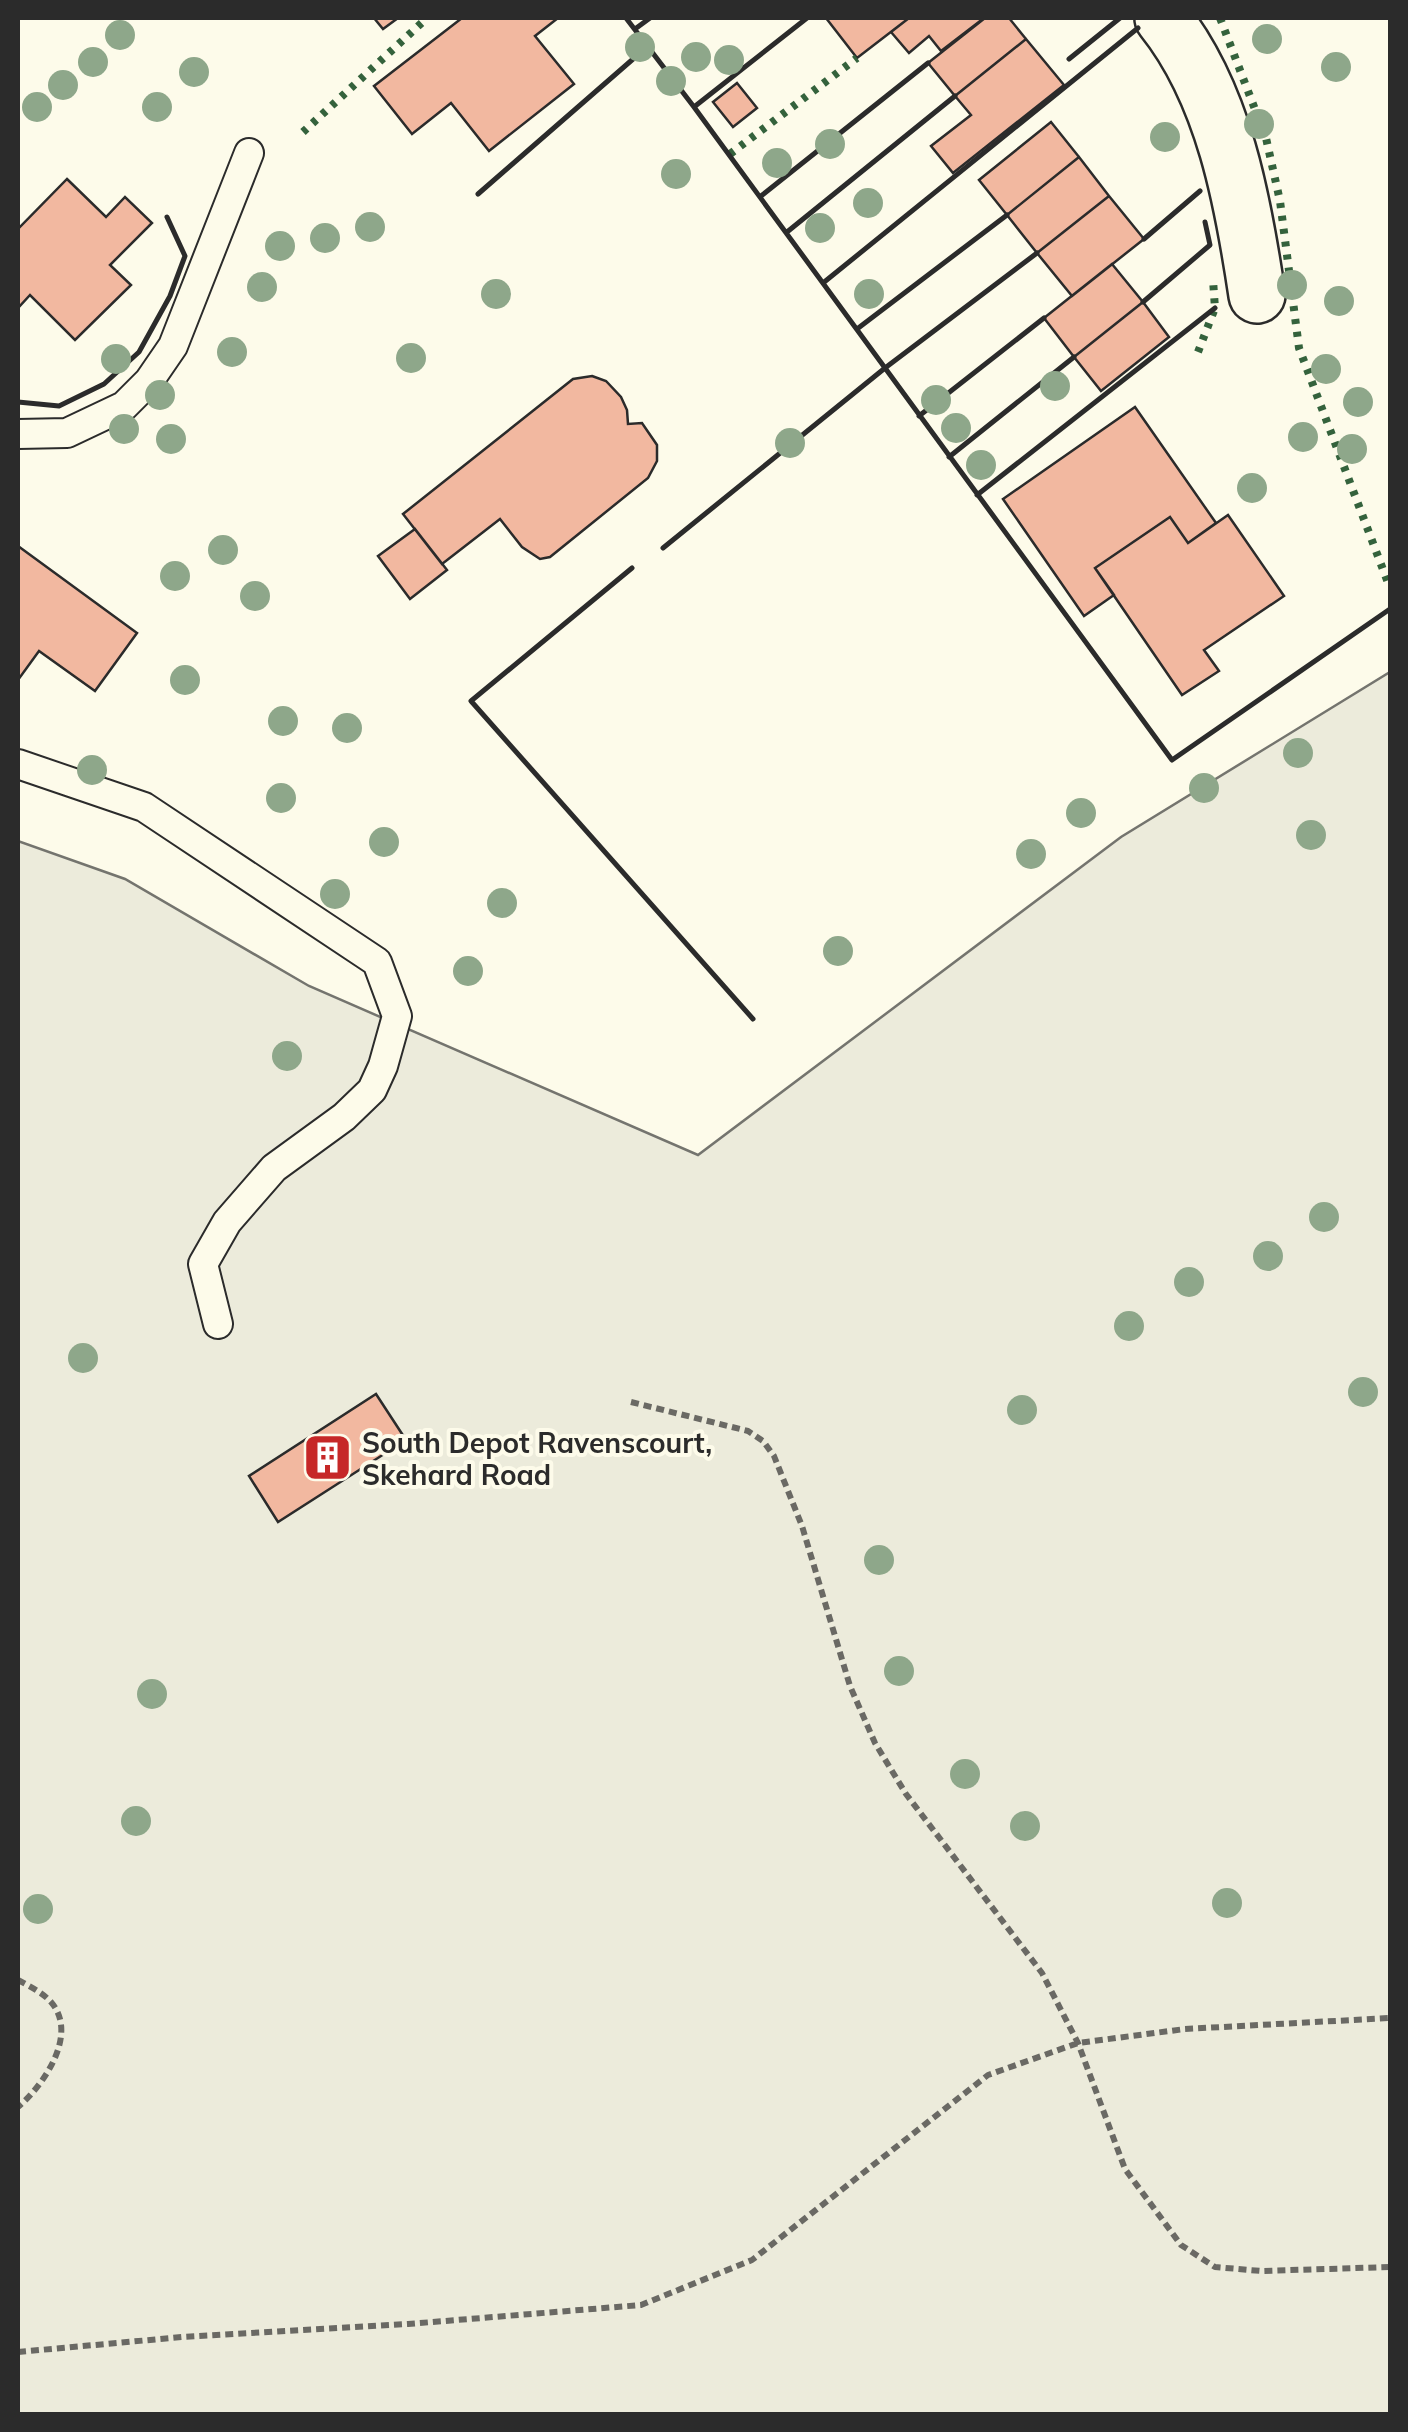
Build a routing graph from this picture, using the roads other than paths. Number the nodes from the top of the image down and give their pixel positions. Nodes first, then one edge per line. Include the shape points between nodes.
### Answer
1 (1163, 18) edge
2 (248, 153) dead end
3 (1257, 295) dead end
4 (18, 434) edge
5 (18, 764) edge
6 (218, 1324) dead end

1 - 3 street via 1200,78 1222,138
2 - 4 lane via 173,346 150,381 124,406 66,433
5 - 6 lane via 144,807 378,962 397,1016 383,1066 372,1090 274,1168 227,1222 204,1264

